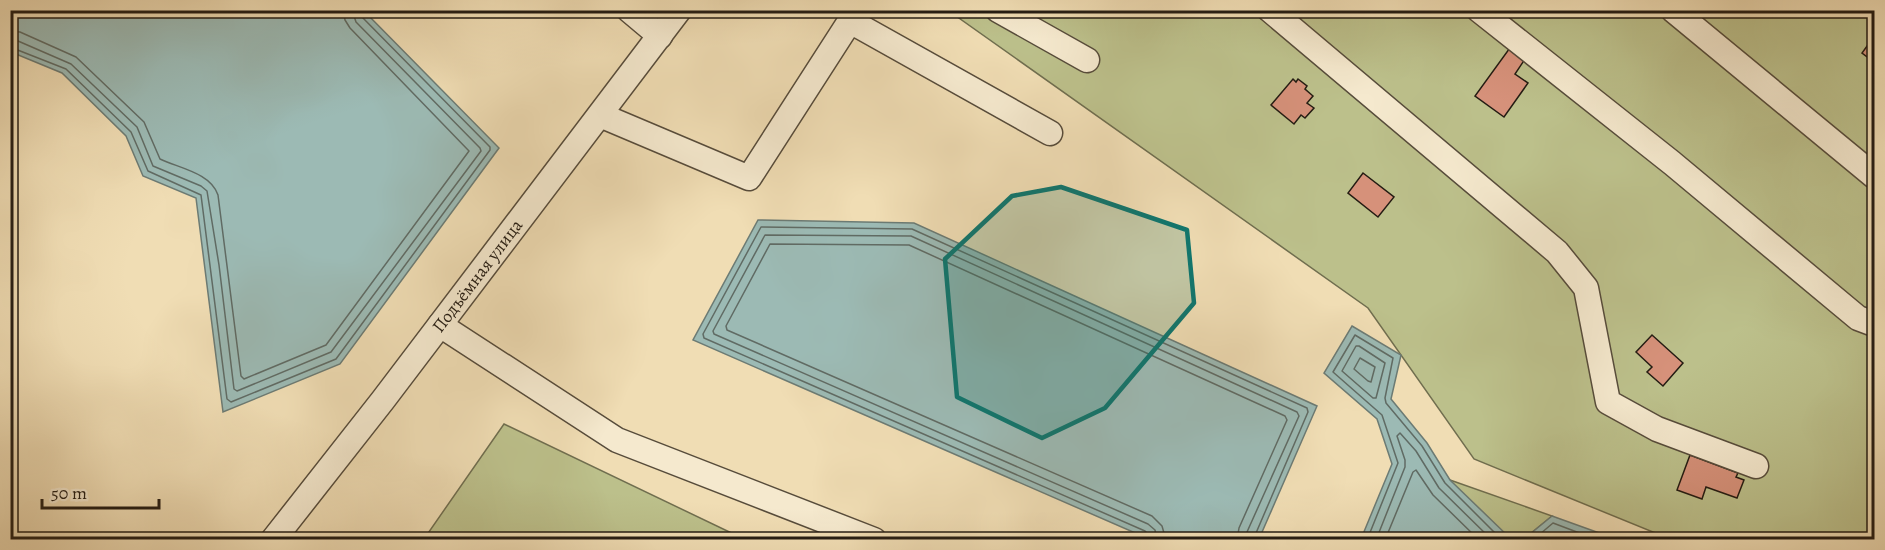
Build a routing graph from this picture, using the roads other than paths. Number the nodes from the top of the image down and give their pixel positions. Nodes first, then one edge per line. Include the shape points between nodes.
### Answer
1 (628, 10) edge
2 (680, 10) edge
3 (998, 10) edge
4 (1270, 10) edge
5 (1479, 10) edge
6 (1673, 10) edge
7 (660, 36) junction
8 (1087, 60) dead end
9 (600, 115) junction
10 (1050, 133) dead end
11 (1875, 176) edge
12 (1875, 324) edge
13 (440, 325) junction
14 (1756, 466) dead end
15 (273, 540) edge
16 (874, 540) edge

1 - 7 street
2 - 7 street, Подъёмная улица
3 - 8 street
4 - 14 street via 1557,252 1586,288 1608,402 1657,429
5 - 12 street via 1858,318
6 - 11 street
7 - 9 street, Подъёмная улица
9 - 10 street via 749,178 850,21
9 - 13 street, Подъёмная улица
13 - 15 street, Подъёмная улица
13 - 16 street via 617,440

